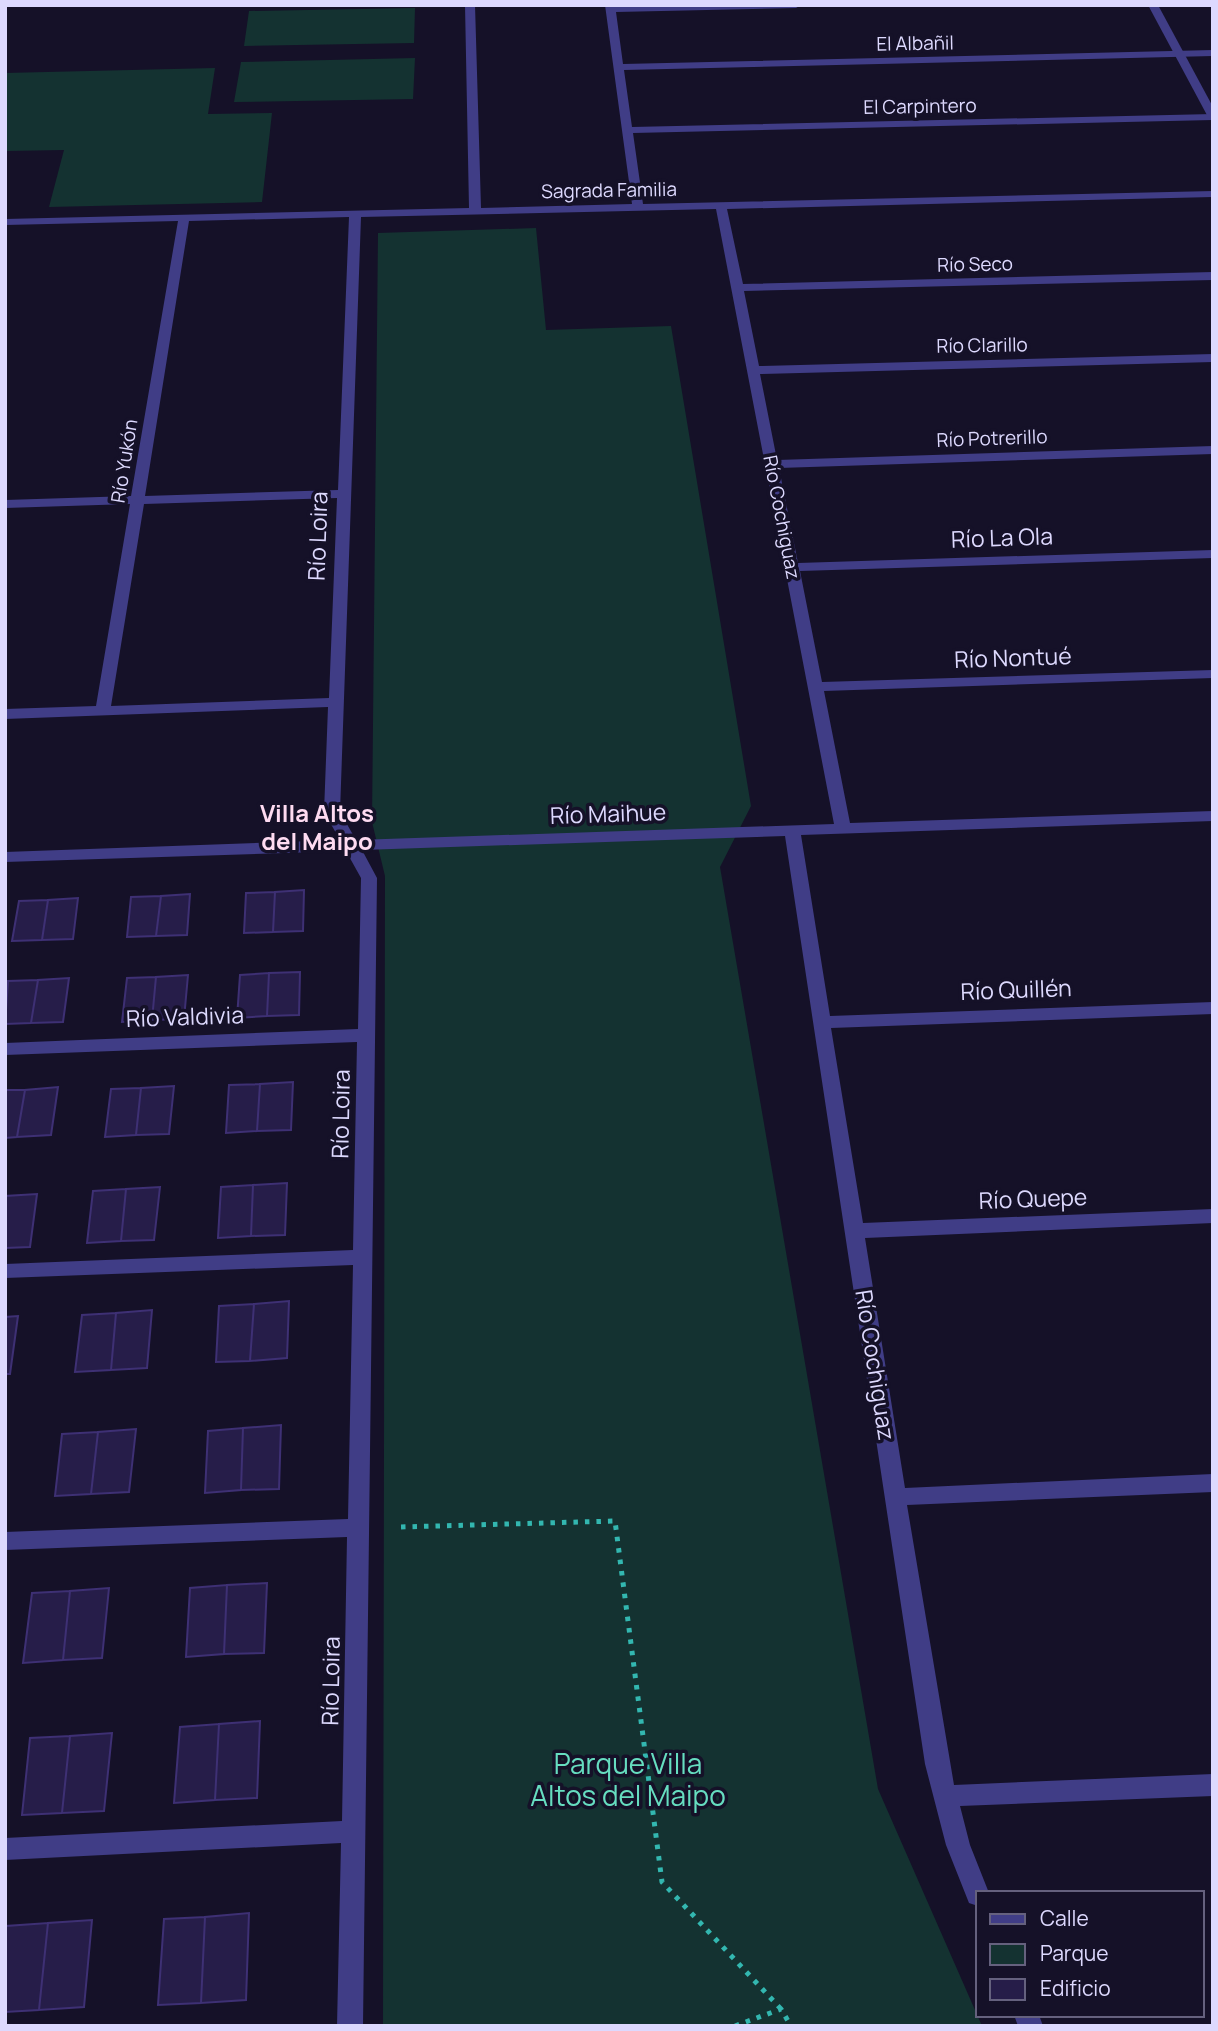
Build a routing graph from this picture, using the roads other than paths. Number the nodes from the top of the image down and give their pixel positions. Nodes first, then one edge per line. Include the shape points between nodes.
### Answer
1 (470, 5) edge
2 (796, 5) edge
3 (1153, 5) edge
4 (610, 7) edge
5 (1213, 53) edge
6 (1179, 54) junction
7 (619, 67) junction
8 (1213, 117) edge
9 (627, 130) junction
10 (1213, 194) edge
11 (722, 205) junction
12 (638, 207) junction
13 (475, 211) junction
14 (355, 214) junction
15 (184, 218) junction
16 (5, 222) edge
17 (1213, 276) edge
18 (737, 288) junction
19 (1213, 358) edge
20 (753, 370) junction
21 (1213, 450) edge
22 (772, 464) junction
23 (345, 494) junction
24 (137, 500) junction
25 (5, 504) edge
26 (1213, 554) edge
27 (792, 567) junction
28 (1213, 674) edge
29 (816, 687) junction
30 (336, 702) junction
31 (103, 710) junction
32 (5, 714) edge
33 (1213, 816) edge
34 (843, 828) junction
35 (792, 830) junction
36 (350, 845) junction
37 (5, 857) edge
38 (1213, 1008) edge
39 (821, 1022) junction
40 (366, 1035) junction
41 (5, 1049) edge
42 (1213, 1216) edge
43 (855, 1231) junction
44 (363, 1256) junction
45 (5, 1271) edge
46 (1213, 1483) edge
47 (895, 1497) junction
48 (358, 1528) junction
49 (5, 1541) edge
50 (1213, 1785) edge
51 (944, 1796) junction
52 (353, 1831) junction
53 (5, 1849) edge
54 (976, 1891) edge
55 (350, 2026) edge

1 - 13 street
2 - 4 street
3 - 6 street
4 - 7 street
5 - 6 street, El Albañil
6 - 7 street, El Albañil
6 - 8 street
7 - 9 street
8 - 9 street, El Carpintero
9 - 12 street
10 - 11 street, Sagrada Familia
11 - 12 street, Sagrada Familia
11 - 18 street, Río Cochiguaz
12 - 13 street, Sagrada Familia
13 - 14 street, Sagrada Familia
14 - 15 street, Sagrada Familia
14 - 23 street, Río Loira
15 - 16 street, Sagrada Familia
15 - 24 street, Río Yukón
17 - 18 street, Río Seco
18 - 20 street, Río Cochiguaz
19 - 20 street, Río Clarillo
20 - 22 street, Río Cochiguaz
21 - 22 street, Río Potrerillo
22 - 27 street, Río Cochiguaz
23 - 24 street
23 - 30 street, Río Loira
24 - 25 street
24 - 31 street, Río Yukón
26 - 27 street, Río La Ola
27 - 29 street, Río Cochiguaz
28 - 29 street, Río Nontué
29 - 34 street, Río Cochiguaz
30 - 31 street
30 - 36 street, Río Loira via 332,812
31 - 32 street
33 - 34 street, Río Maihue
34 - 35 street, Río Maihue
35 - 36 street, Río Maihue
35 - 39 street, Río Cochiguaz
36 - 37 street, Río Maihue
36 - 40 street, Río Loira via 369,878
38 - 39 street, Río Quillén
39 - 43 street, Río Cochiguaz
40 - 41 street, Río Valdivia
40 - 44 street, Río Loira
42 - 43 street, Río Quepe
43 - 47 street, Río Cochiguaz
44 - 45 street
44 - 48 street, Río Loira
46 - 47 street
47 - 51 street, Río Cochiguaz
48 - 49 street
48 - 52 street, Río Loira
50 - 51 street
51 - 54 street, Río Cochiguaz
52 - 53 street
52 - 55 street, Río Loira

